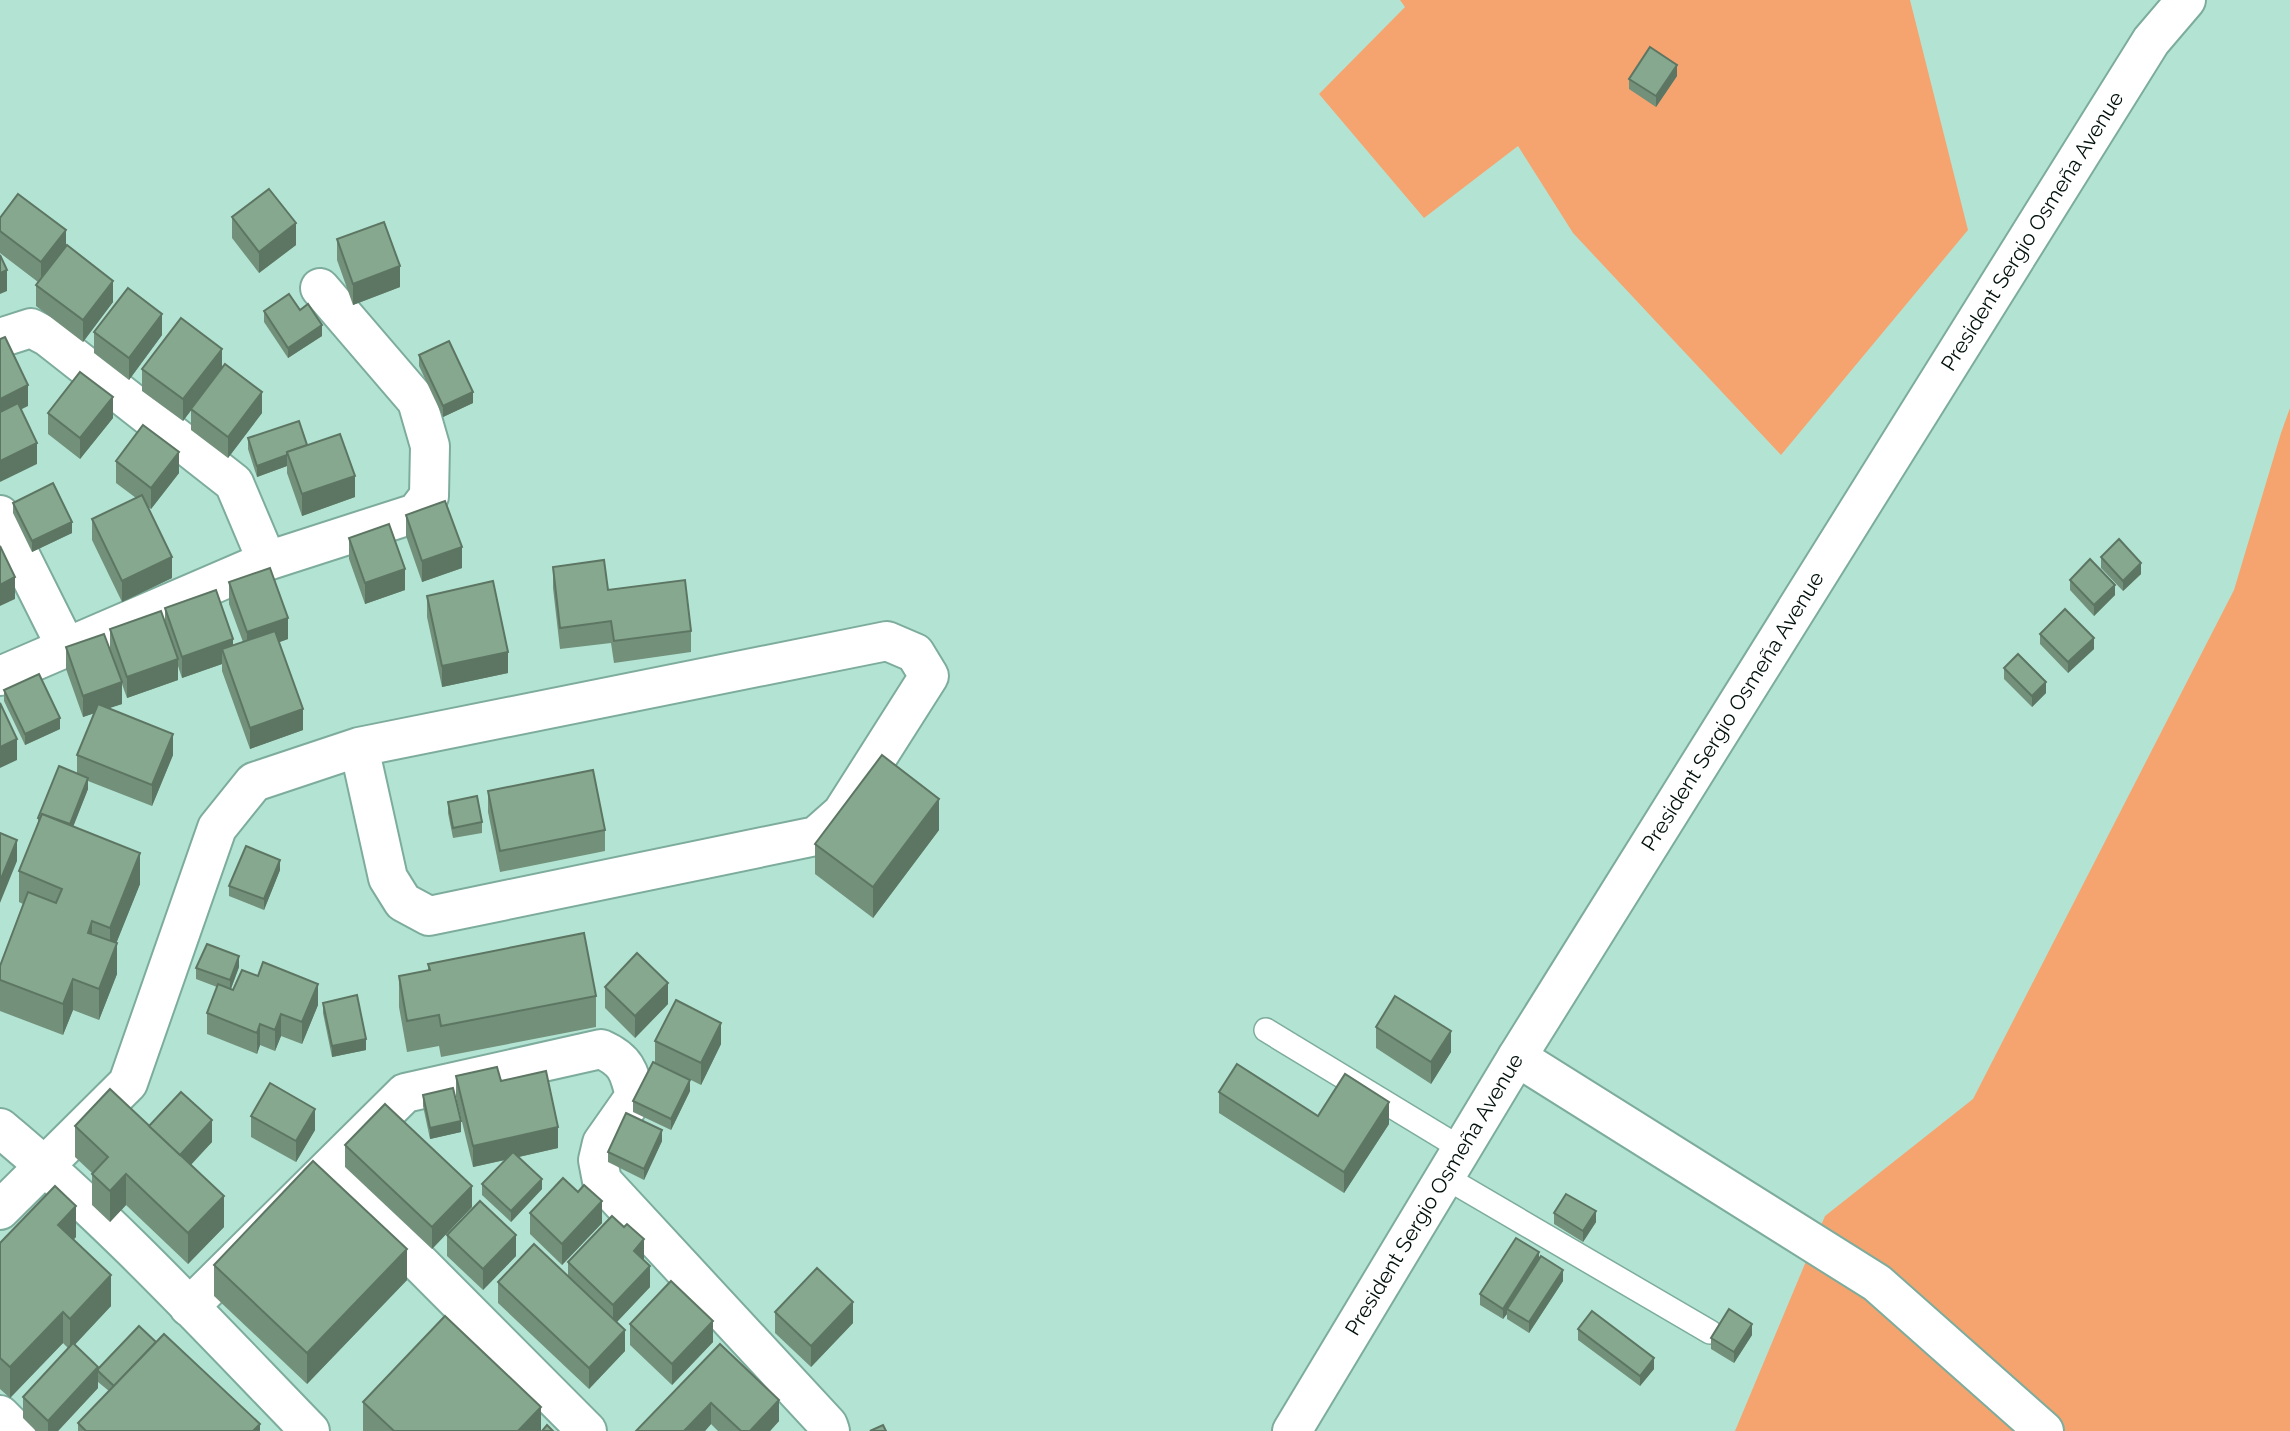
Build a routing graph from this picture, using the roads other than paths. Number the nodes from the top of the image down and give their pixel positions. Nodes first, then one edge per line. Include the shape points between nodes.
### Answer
1 (2186, 0) edge
2 (320, 288) dead end
3 (0, 338) edge
4 (0, 515) edge
5 (267, 561) junction
6 (66, 647) junction
7 (0, 676) edge
8 (359, 747) junction
9 (1266, 1030) dead end
10 (1517, 1057) junction
11 (0, 1128) edge
12 (1454, 1163) junction
13 (44, 1164) junction
14 (328, 1171) junction
15 (0, 1210) edge
16 (189, 1307) junction
17 (1710, 1332) dead end
18 (0, 1415) edge
19 (16, 1431) edge
20 (310, 1431) edge
21 (587, 1431) edge
22 (830, 1431) edge
23 (1292, 1431) edge
24 (2044, 1431) edge

1 - 10 street, President Sergio Osmeña Avenue via 2151,41
2 - 5 street via 416,401 430,446 429,496 416,513
3 - 5 street via 31,328 48,337 234,483
4 - 6 street
5 - 6 street
6 - 7 street
8 - 8 street via 388,878 403,902 429,916 816,836 842,813 929,676 915,653 887,641
8 - 13 street via 254,782 217,828 128,1083
9 - 12 lane
10 - 12 street, President Sergio Osmeña Avenue
10 - 24 street via 1877,1283
11 - 13 street
12 - 17 lane
12 - 23 street, President Sergio Osmeña Avenue
13 - 15 street
13 - 16 street
14 - 16 street
14 - 21 street
14 - 22 street via 405,1093 601,1049 617,1056 629,1073 635,1096 602,1143 598,1160 602,1181
16 - 20 street
18 - 19 street

